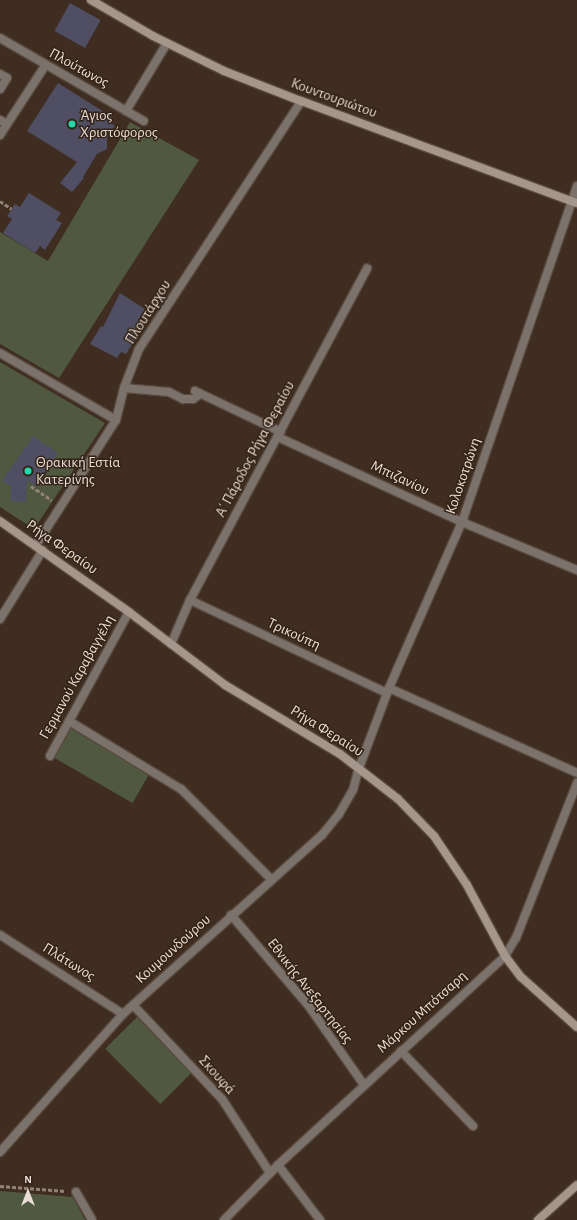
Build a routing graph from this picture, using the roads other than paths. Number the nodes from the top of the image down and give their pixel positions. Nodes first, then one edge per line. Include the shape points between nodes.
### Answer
1 (96, 1) edge
2 (0, 38) edge
3 (167, 43) junction
4 (45, 66) junction
5 (0, 74) edge
6 (0, 89) edge
7 (301, 102) junction
8 (126, 111) junction
9 (144, 121) dead end
10 (3, 122) edge
11 (0, 135) edge
12 (577, 186) edge
13 (574, 202) edge
14 (367, 268) dead end
15 (0, 353) edge
16 (124, 388) junction
17 (116, 420) junction
18 (279, 434) junction
19 (0, 521) edge
20 (462, 522) junction
21 (36, 545) junction
22 (43, 550) junction
23 (577, 570) edge
24 (190, 600) junction
25 (128, 612) junction
26 (0, 619) edge
27 (171, 644) junction
28 (388, 691) junction
29 (69, 721) junction
30 (50, 756) dead end
31 (359, 768) junction
32 (577, 773) edge
33 (577, 783) edge
34 (271, 879) junction
35 (231, 915) junction
36 (0, 936) edge
37 (505, 956) junction
38 (133, 1005) junction
39 (123, 1014) junction
40 (577, 1027) edge
41 (401, 1051) junction
42 (364, 1085) junction
43 (473, 1126) dead end
44 (0, 1152) edge
45 (278, 1165) junction
46 (270, 1173) junction
47 (577, 1185) edge
48 (76, 1192) road end
49 (92, 1220) edge
50 (224, 1220) edge
51 (320, 1220) edge
52 (538, 1220) edge

1 - 3 street, Κουντουριώτου
2 - 4 street, Πλούτωνος
3 - 7 street, Κουντουριώτου via 224,71
3 - 8 street
4 - 8 street, Πλούτωνος
4 - 10 street
5 - 6 street via 7,78
7 - 13 street, Κουντουριώτου
7 - 16 street, Πλουτάρχου via 139,349
8 - 9 street, Πλούτωνος
10 - 11 street
12 - 13 street, Κολοκοτρώνη
13 - 20 street, Κολοκοτρώνη
14 - 18 street, Α΄ Πάροδος Ρήγα Φεραίου
15 - 17 street
16 - 17 street, Πλουτάρχου
16 - 18 street, Μπιζανίου via 169,392 183,398 193,398 198,392
17 - 21 street, Πλουτάρχου
18 - 20 street, Μπιζανίου
18 - 24 street, Α΄ Πάροδος Ρήγα Φεραίου
19 - 21 street, Ρήγα Φεραίου
20 - 23 street, Μπιζανίου
20 - 28 street, Κολοκοτρώνη
21 - 22 street, Ρήγα Φεραίου
22 - 25 street, Ρήγα Φεραίου
22 - 26 street
24 - 27 street, Α΄ Πάροδος Ρήγα Φεραίου
24 - 28 street, Τρικούπη
25 - 27 street, Ρήγα Φεραίου
25 - 29 street, Γερμανού Καραβαγγέλη
27 - 31 street, Ρήγα Φεραίου via 225,685
28 - 31 street, Κολοκοτρώνη
28 - 32 street, Τρικούπη
29 - 30 street, Γερμανού Καραβαγγέλη
29 - 34 street via 181,789
31 - 34 street, Κουμουνδούρου via 353,790 339,814 322,835
31 - 37 street, Ρήγα Φεραίου via 398,799 434,836 467,885
33 - 37 street, Μάρκου Μπότσαρη via 516,938
34 - 35 street, Κουμουνδούρου
35 - 38 street, Κουμουνδούρου
35 - 42 street, Εθνικής Ανεξαρτησίας via 308,1005
36 - 39 street, Πλάτωνος
37 - 40 street, Ρήγα Φεραίου via 521,976
37 - 41 street, Μάρκου Μπότσαρη
38 - 39 street, Κουμουνδούρου
38 - 46 street, Σκουφά via 222,1099
39 - 44 street, Κουμουνδούρου
41 - 42 street, Μάρκου Μπότσαρη
41 - 43 street
42 - 45 street, Μάρκου Μπότσαρη
45 - 46 street, Μάρκου Μπότσαρη
45 - 51 street
46 - 50 street, Μάρκου Μπότσαρη
47 - 52 street
48 - 49 street

